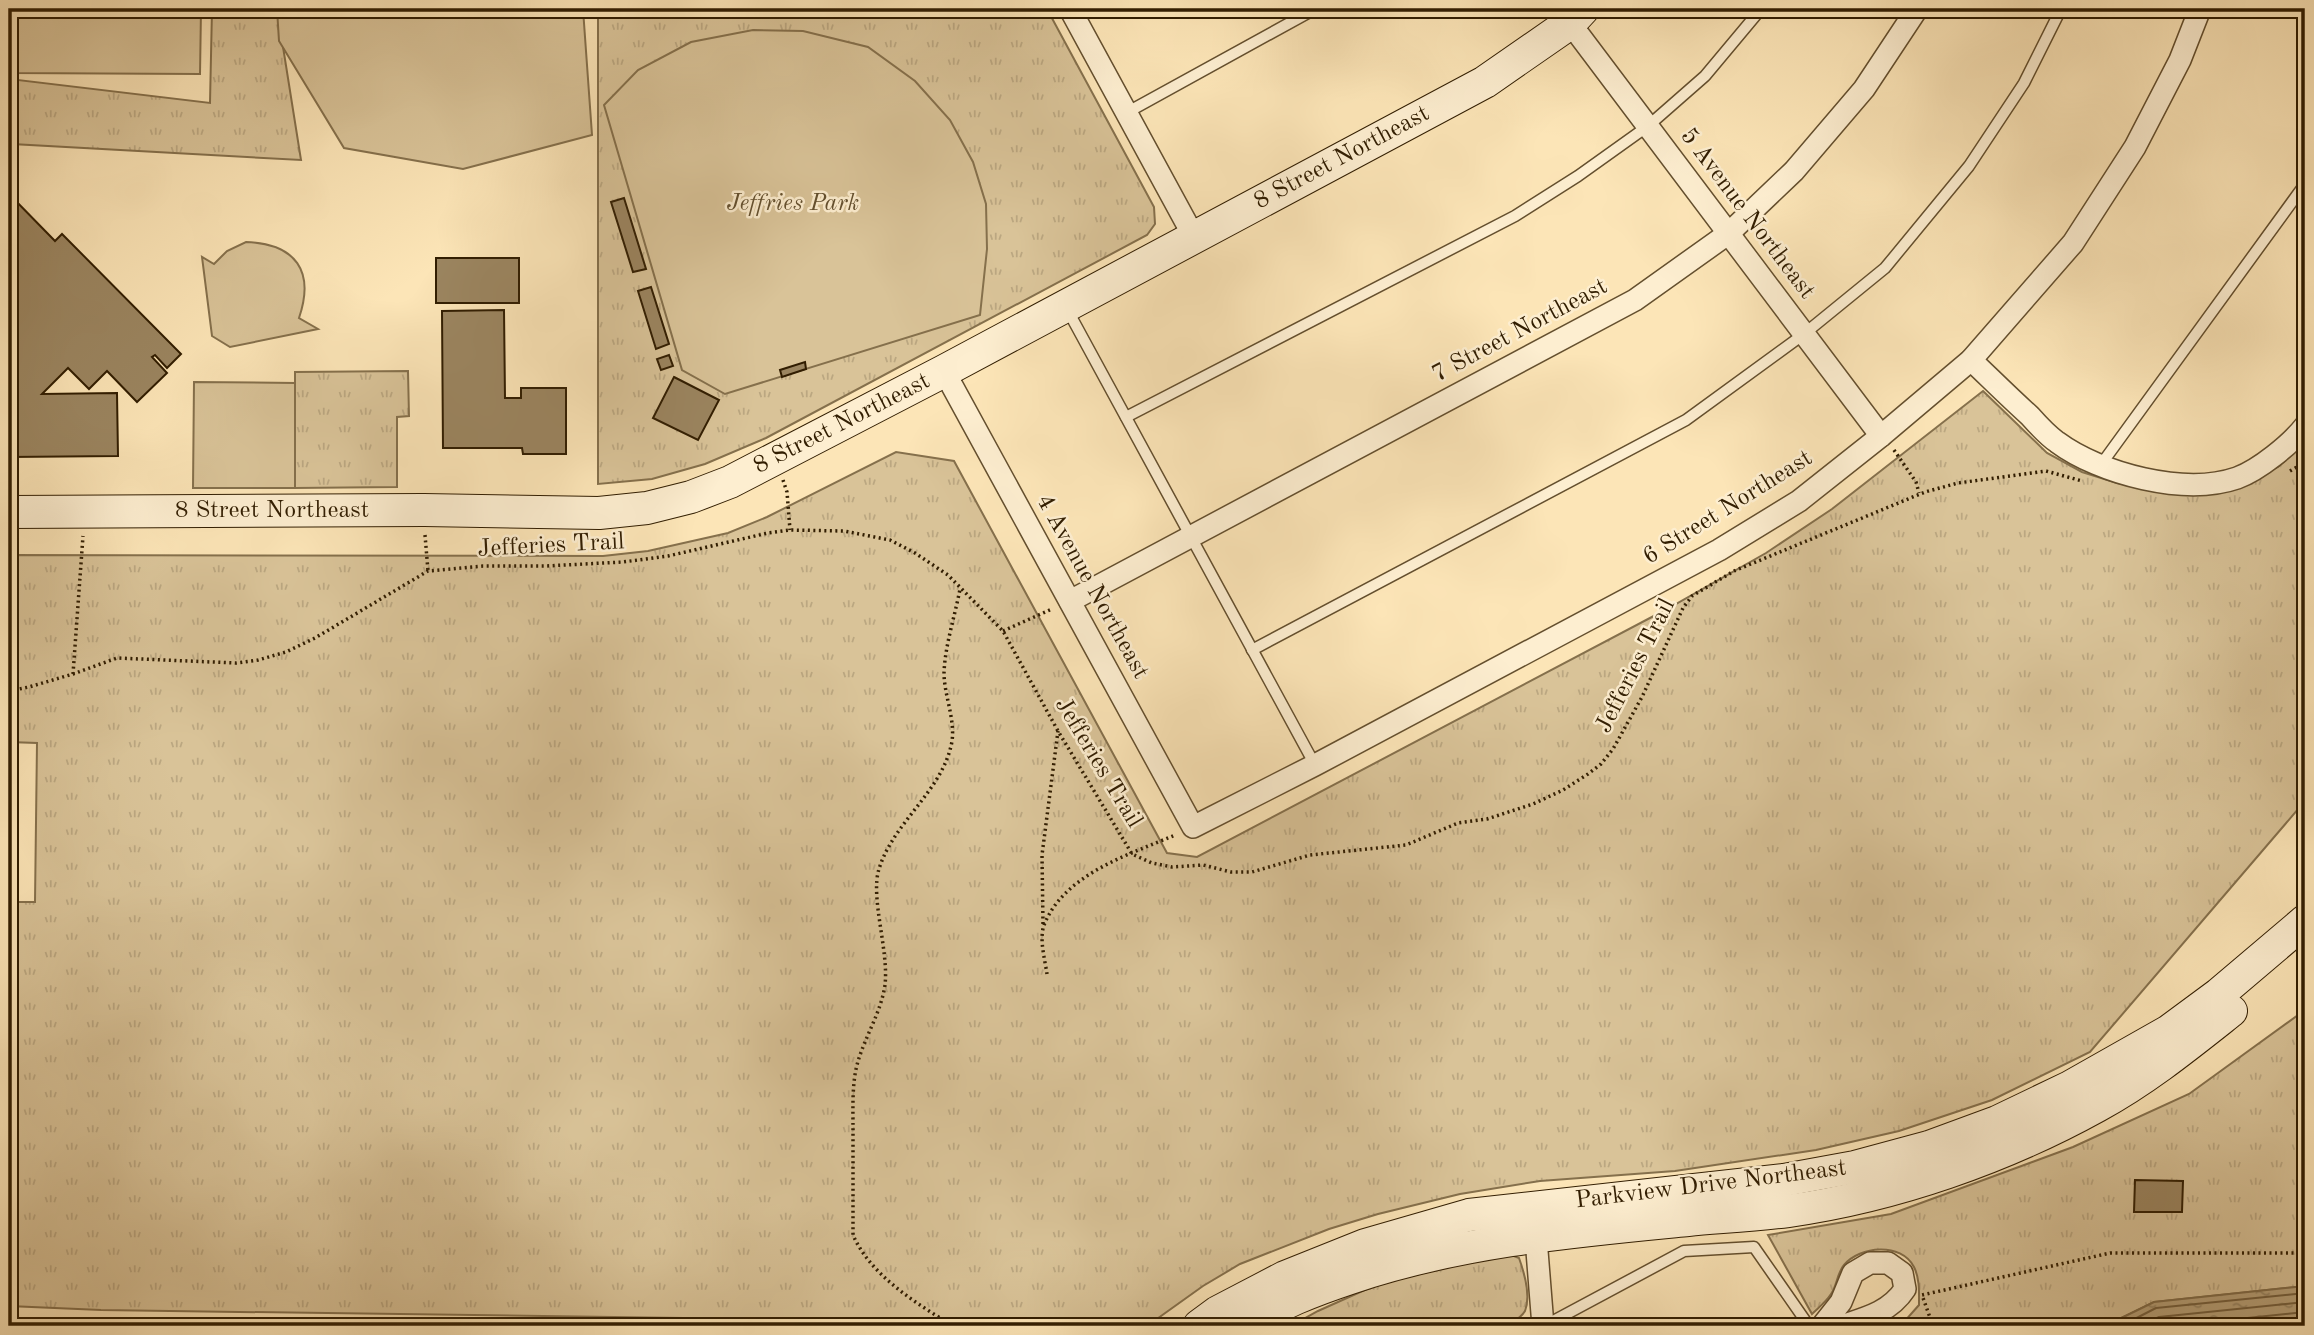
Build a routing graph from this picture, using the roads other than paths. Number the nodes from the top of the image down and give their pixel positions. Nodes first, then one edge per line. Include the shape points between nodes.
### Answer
1 (1070, 9) edge
2 (1315, 9) edge
3 (1760, 9) edge
4 (1917, 9) edge
5 (2061, 9) edge
6 (2200, 9) edge
7 (1577, 16) edge
8 (1126, 113) junction
9 (1648, 126) junction
10 (2305, 184) edge
11 (1729, 233) junction
12 (1194, 237) junction
13 (1066, 306) junction
14 (1804, 334) junction
15 (1971, 360) junction
16 (944, 371) junction
17 (1126, 417) junction
18 (2305, 426) edge
19 (1881, 436) junction
20 (2096, 475) junction
21 (9, 512) edge
22 (1191, 536) junction
23 (1070, 601) junction
24 (1252, 650) junction
25 (1315, 765) junction
26 (1193, 827) joint
27 (2305, 921) edge
28 (2305, 944) edge
29 (1535, 1221) junction
30 (1199, 1326) edge
31 (1245, 1326) edge
32 (1544, 1326) edge
33 (1809, 1326) edge
34 (1822, 1326) edge
35 (1840, 1326) edge

1 - 8 street
2 - 8 lane
3 - 9 lane via 1704,76
4 - 11 street, 7 Street Northeast via 1864,89 1794,171
5 - 14 lane via 2024,82 1969,166 1885,268
6 - 15 street, 6 Street Northeast via 2180,60 2135,147 2073,243
7 - 9 street, 5 Avenue Northeast
7 - 12 main road, 8 Street Northeast via 1485,82
8 - 12 street
9 - 11 street, 5 Avenue Northeast
9 - 17 lane via 1515,216
10 - 20 lane
11 - 14 street, 5 Avenue Northeast
11 - 22 street, 7 Street Northeast via 1634,300
12 - 13 main road, 8 Street Northeast
13 - 16 main road, 8 Street Northeast
13 - 17 lane
14 - 19 street, 5 Avenue Northeast
14 - 24 lane via 1686,421
15 - 19 street, 6 Street Northeast
15 - 20 street
16 - 21 main road, 8 Street Northeast via 730,482 648,508 599,513
16 - 23 street, 4 Avenue Northeast
17 - 22 lane
18 - 20 street via 2269,459 2237,478 2171,484
19 - 25 street, 6 Street Northeast via 1799,501 1719,551
22 - 23 street, 7 Street Northeast
22 - 24 lane
23 - 26 street, 4 Avenue Northeast
24 - 25 lane
25 - 26 street, 6 Street Northeast
27 - 29 main road, Parkview Drive Northeast via 2169,1031 1997,1122 1855,1167 1784,1181 1671,1194
28 - 29 main road, Parkview Drive Northeast via 2253,993 2177,1053 2098,1105 2017,1145 1933,1176 1788,1211
29 - 30 main road, Parkview Drive Northeast via 1469,1215 1365,1245 1285,1277
29 - 31 main road, Parkview Drive Northeast via 1486,1244 1385,1266 1312,1290
29 - 32 street
32 - 33 lane via 1684,1251 1754,1247
34 - 35 street via 1841,1302 1853,1273 1870,1263 1888,1263 1902,1273 1905,1289 1896,1302

